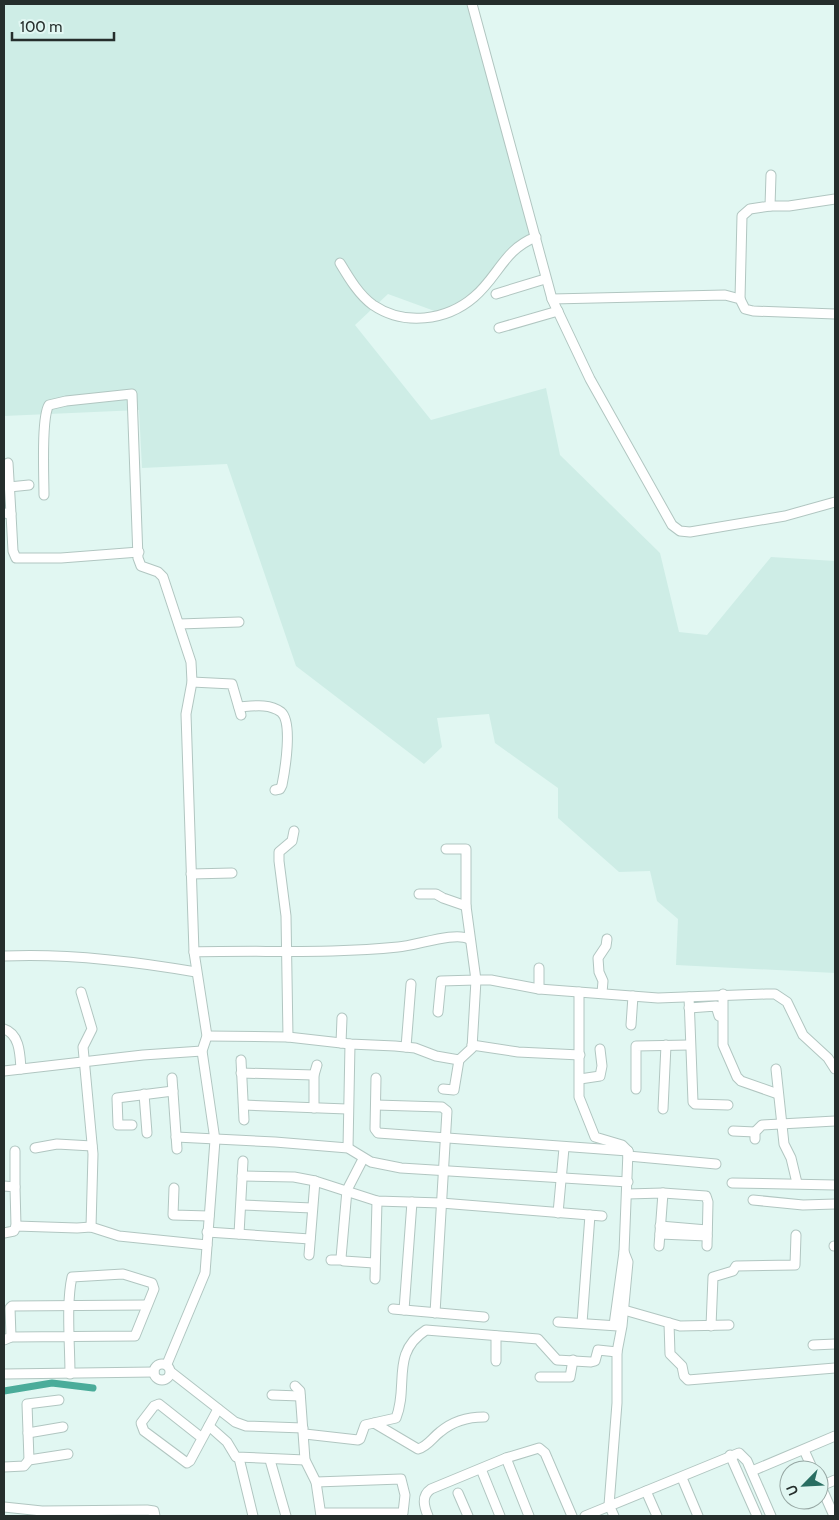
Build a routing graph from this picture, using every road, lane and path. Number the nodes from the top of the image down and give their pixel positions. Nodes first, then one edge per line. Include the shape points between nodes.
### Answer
1 (472, 4) edge
2 (771, 175) dead end
3 (835, 199) edge
4 (770, 206) junction
5 (536, 237) junction
6 (340, 263) dead end
7 (545, 279) junction
8 (496, 294) dead end
9 (552, 299) junction
10 (740, 299) junction
11 (558, 311) junction
12 (835, 314) edge
13 (499, 328) dead end
14 (8, 463) dead end
15 (30, 485) dead end
16 (9, 487) junction
17 (44, 495) dead end
18 (835, 502) edge
19 (7, 513) edge
20 (8, 551) edge
21 (138, 552) junction
22 (239, 622) dead end
23 (179, 624) junction
24 (192, 682) junction
25 (275, 790) dead end
26 (294, 831) dead end
27 (446, 849) dead end
28 (232, 873) dead end
29 (191, 874) junction
30 (419, 894) dead end
31 (466, 906) junction
32 (469, 939) junction
33 (607, 939) dead end
34 (287, 951) junction
35 (194, 952) junction
36 (4, 956) edge
37 (539, 968) dead end
38 (196, 972) junction
39 (476, 980) junction
40 (412, 984) dead end
41 (539, 989) junction
42 (81, 992) dead end
43 (578, 992) junction
44 (602, 992) junction
45 (723, 994) junction
46 (633, 996) junction
47 (689, 997) junction
48 (689, 1008) junction
49 (438, 1012) dead end
50 (342, 1018) dead end
51 (723, 1024) junction
52 (631, 1025) dead end
53 (4, 1029) edge
54 (207, 1036) junction
55 (288, 1037) junction
56 (346, 1044) junction
57 (689, 1044) junction
58 (472, 1045) junction
59 (666, 1045) junction
60 (406, 1047) junction
61 (600, 1049) dead end
62 (202, 1051) junction
63 (580, 1056) junction
64 (241, 1060) dead end
65 (459, 1060) junction
66 (85, 1062) junction
67 (317, 1065) dead end
68 (776, 1068) dead end
69 (21, 1069) junction
70 (835, 1069) edge
71 (4, 1071) edge
72 (241, 1073) junction
73 (314, 1075) junction
74 (172, 1078) dead end
75 (376, 1078) dead end
76 (580, 1079) junction
77 (443, 1089) dead end
78 (636, 1090) dead end
79 (173, 1091) junction
80 (144, 1094) junction
81 (778, 1094) junction
82 (244, 1105) junction
83 (728, 1105) dead end
84 (376, 1106) junction
85 (314, 1108) junction
86 (347, 1109) junction
87 (663, 1110) dead end
88 (244, 1120) dead end
89 (835, 1122) edge
90 (781, 1124) junction
91 (132, 1125) dead end
92 (733, 1131) dead end
93 (147, 1133) dead end
94 (445, 1136) junction
95 (176, 1137) junction
96 (215, 1140) junction
97 (92, 1146) junction
98 (35, 1148) dead end
99 (348, 1148) junction
100 (564, 1148) junction
101 (177, 1149) dead end
102 (15, 1151) dead end
103 (628, 1153) junction
104 (363, 1159) junction
105 (243, 1161) dead end
106 (716, 1164) dead end
107 (444, 1171) junction
108 (242, 1176) junction
109 (560, 1178) junction
110 (315, 1181) junction
111 (628, 1182) junction
112 (732, 1183) dead end
113 (797, 1184) junction
114 (835, 1185) edge
115 (4, 1186) edge
116 (15, 1187) junction
117 (174, 1188) dead end
118 (347, 1190) junction
119 (663, 1193) junction
120 (627, 1194) junction
121 (753, 1200) dead end
122 (377, 1201) junction
123 (412, 1202) junction
124 (441, 1203) junction
125 (835, 1204) edge
126 (242, 1205) junction
127 (312, 1208) junction
128 (558, 1213) junction
129 (590, 1215) junction
130 (209, 1216) junction
131 (602, 1216) dead end
132 (16, 1226) junction
133 (90, 1227) junction
134 (660, 1230) junction
135 (208, 1232) junction
136 (4, 1233) edge
137 (707, 1233) junction
138 (239, 1234) junction
139 (796, 1236) dead end
140 (310, 1239) junction
141 (207, 1245) junction
142 (659, 1246) dead end
143 (707, 1246) dead end
144 (624, 1252) junction
145 (309, 1255) dead end
146 (331, 1260) dead end
147 (342, 1260) junction
148 (374, 1263) junction
149 (375, 1279) dead end
150 (146, 1305) junction
151 (70, 1306) junction
152 (393, 1309) dead end
153 (404, 1310) junction
154 (624, 1310) junction
155 (435, 1313) junction
156 (484, 1317) dead end
157 (558, 1322) dead end
158 (669, 1323) junction
159 (582, 1324) junction
160 (729, 1325) dead end
161 (618, 1326) junction
162 (711, 1326) junction
163 (71, 1336) junction
164 (496, 1336) junction
165 (7, 1338) edge
166 (835, 1344) edge
167 (813, 1345) dead end
168 (617, 1352) junction
169 (573, 1360) junction
170 (496, 1361) dead end
171 (169, 1368) junction
172 (835, 1368) edge
173 (154, 1372) junction
174 (4, 1374) edge
175 (70, 1374) junction
176 (540, 1377) dead end
177 (295, 1386) dead end
178 (272, 1395) dead end
179 (300, 1396) junction
180 (59, 1400) dead end
181 (218, 1409) junction
182 (484, 1417) dead end
183 (374, 1423) junction
184 (210, 1426) junction
185 (63, 1427) dead end
186 (304, 1431) junction
187 (28, 1433) junction
188 (835, 1436) edge
189 (202, 1438) junction
190 (804, 1450) junction
191 (68, 1454) dead end
192 (730, 1455) junction
193 (239, 1458) junction
194 (506, 1458) junction
195 (29, 1460) junction
196 (270, 1460) junction
197 (305, 1460) junction
198 (808, 1460) edge
199 (4, 1467) edge
200 (480, 1469) junction
201 (752, 1471) junction
202 (682, 1478) junction
203 (316, 1482) junction
204 (646, 1491) junction
205 (458, 1493) dead end
206 (609, 1505) junction
207 (4, 1507) edge
208 (321, 1515) edge
209 (155, 1516) edge
210 (253, 1516) edge
211 (286, 1516) edge
212 (428, 1516) edge
213 (468, 1516) edge
214 (500, 1516) edge
215 (529, 1516) edge
216 (572, 1516) edge
217 (585, 1516) edge
218 (614, 1516) edge
219 (657, 1516) edge
220 (698, 1516) edge
221 (757, 1516) edge
222 (771, 1516) edge

1 - 5 street
2 - 4 street
3 - 4 street
4 - 10 street via 743,213
5 - 6 street via 518,245 474,297 430,318 397,315 373,305
5 - 7 street
7 - 8 street
7 - 9 street
9 - 10 street via 725,295
9 - 11 street
10 - 12 street via 744,309 753,311
11 - 13 street
11 - 18 street via 590,379 672,525 680,531 785,516
14 - 16 street
15 - 16 street
16 - 19 street
17 - 21 street via 44,436 49,406 66,401 132,394
19 - 20 street
20 - 21 street via 16,558
21 - 23 street via 141,566 158,572 163,578
22 - 23 street
23 - 24 street via 191,662
24 - 25 street via 232,684 240,711 266,706 282,713 286,719 286,758 282,785
24 - 29 street via 186,714
26 - 34 street via 292,842 279,852 278,861
27 - 31 street via 466,849
28 - 29 street
29 - 35 street
30 - 31 street via 436,894
31 - 32 street
32 - 34 street via 451,937 365,950
32 - 39 street
33 - 44 street via 598,958
34 - 35 street
34 - 55 street
35 - 38 street
36 - 38 street via 42,955 138,962
37 - 41 street
38 - 54 street
39 - 41 street
39 - 49 street via 441,981
39 - 58 street
40 - 60 street
41 - 43 street
42 - 66 street via 92,1029 83,1047
43 - 44 street
43 - 63 street
44 - 46 street
45 - 47 street
45 - 51 street
45 - 70 street via 782,997 803,1035
46 - 47 street
46 - 52 street
47 - 48 street
48 - 51 street via 716,1006
48 - 57 street
50 - 56 street
51 - 81 street via 723,1044 737,1077
53 - 69 street via 16,1042
54 - 55 street
54 - 62 street
55 - 56 street
56 - 60 street
56 - 86 street
57 - 59 street
57 - 83 street via 694,1104
58 - 63 street
58 - 65 street
59 - 78 street via 636,1046
59 - 87 street
60 - 65 street
61 - 76 street via 600,1076
62 - 66 street
62 - 96 street
63 - 76 street
64 - 72 street
65 - 77 street via 454,1090
66 - 69 street
66 - 97 street
67 - 73 street
68 - 81 street
69 - 71 street
72 - 73 street
72 - 82 street
73 - 85 street
74 - 79 street
75 - 84 street
76 - 103 street via 580,1102 594,1136 622,1145
79 - 80 street
79 - 95 street
80 - 91 street via 117,1098 118,1124
80 - 93 street
81 - 90 street
82 - 85 street
82 - 88 street
84 - 94 street via 375,1129 378,1133
84 - 94 street via 445,1108
85 - 86 street
86 - 99 street
89 - 90 street
90 - 92 street via 762,1126 755,1136
90 - 113 street
94 - 100 street
94 - 107 street
95 - 96 street
95 - 101 street
96 - 99 street
96 - 130 street
97 - 98 street via 57,1144
97 - 133 street
99 - 104 street
100 - 103 street
100 - 109 street
102 - 116 street
103 - 106 street
103 - 111 street
104 - 107 street via 401,1168
104 - 118 street
105 - 108 street
107 - 109 street
107 - 124 street
108 - 110 street via 294,1177
108 - 126 street
109 - 111 street
109 - 128 street
110 - 118 street
110 - 127 street
111 - 120 street
112 - 113 street
113 - 114 street
115 - 116 street
116 - 132 street
117 - 130 street via 173,1215
118 - 122 street
118 - 147 street
119 - 120 street
119 - 134 street
119 - 137 street via 706,1196
120 - 144 street
121 - 125 street via 803,1205
122 - 123 street
122 - 148 street
123 - 124 street
123 - 153 street
124 - 128 street
124 - 155 street
126 - 127 street
126 - 138 street
127 - 140 street
128 - 129 street
129 - 131 street
129 - 159 street
130 - 135 street
132 - 133 street
132 - 136 street via 14,1231
133 - 141 street via 119,1236
134 - 137 street
134 - 142 street
135 - 138 street
135 - 141 street
137 - 143 street
138 - 140 street
139 - 162 street via 793,1266 736,1266 733,1271 713,1277
140 - 145 street
141 - 171 street via 202,1284
144 - 154 street via 628,1262
144 - 161 street
146 - 147 street
147 - 148 street
148 - 149 street
150 - 151 street
150 - 151 street via 154,1285 123,1274 72,1277
150 - 163 street via 135,1336
151 - 163 street
151 - 165 street via 12,1306
152 - 153 street
153 - 155 street
154 - 158 street
154 - 161 street
155 - 156 street
157 - 159 street
158 - 162 street via 687,1327
158 - 172 street via 670,1354 682,1366 688,1380
159 - 161 street
160 - 162 street
161 - 168 street
163 - 165 street
163 - 175 street
164 - 169 street via 538,1339 557,1360
164 - 170 street
164 - 183 street via 431,1330 420,1334 406,1352 397,1415 393,1420
166 - 167 street
168 - 169 street via 598,1350 595,1361
168 - 206 street via 617,1403
169 - 176 street via 570,1377
171 - 173 street via 158,1364
171 - 173 street via 167,1379 161,1380
171 - 181 street
173 - 175 street
174 - 175 street
177 - 179 street
178 - 179 street
179 - 186 street
180 - 187 street via 27,1404
181 - 184 street
181 - 186 street via 240,1424
182 - 183 street via 468,1417 455,1422 418,1449
183 - 186 street via 365,1426 360,1439 356,1440
184 - 189 street
184 - 193 street
185 - 187 street
186 - 197 street
187 - 195 street
188 - 190 street
189 - 189 street via 186,1464 144,1431 141,1423 159,1404
190 - 198 street
190 - 201 street
191 - 195 street
192 - 201 street via 740,1453
192 - 202 street
192 - 221 street
193 - 196 street
193 - 210 street
194 - 200 street
194 - 215 street
194 - 216 street via 542,1448
195 - 199 street via 24,1466
196 - 197 street
196 - 211 street
197 - 203 street
200 - 212 street via 427,1492 424,1504
200 - 214 street
201 - 222 street
202 - 204 street
202 - 220 street
203 - 208 street
203 - 208 street via 401,1479 405,1495 403,1513
204 - 206 street
204 - 219 street
205 - 213 street
206 - 217 street
206 - 218 street
207 - 209 street via 42,1511 147,1510 154,1511

